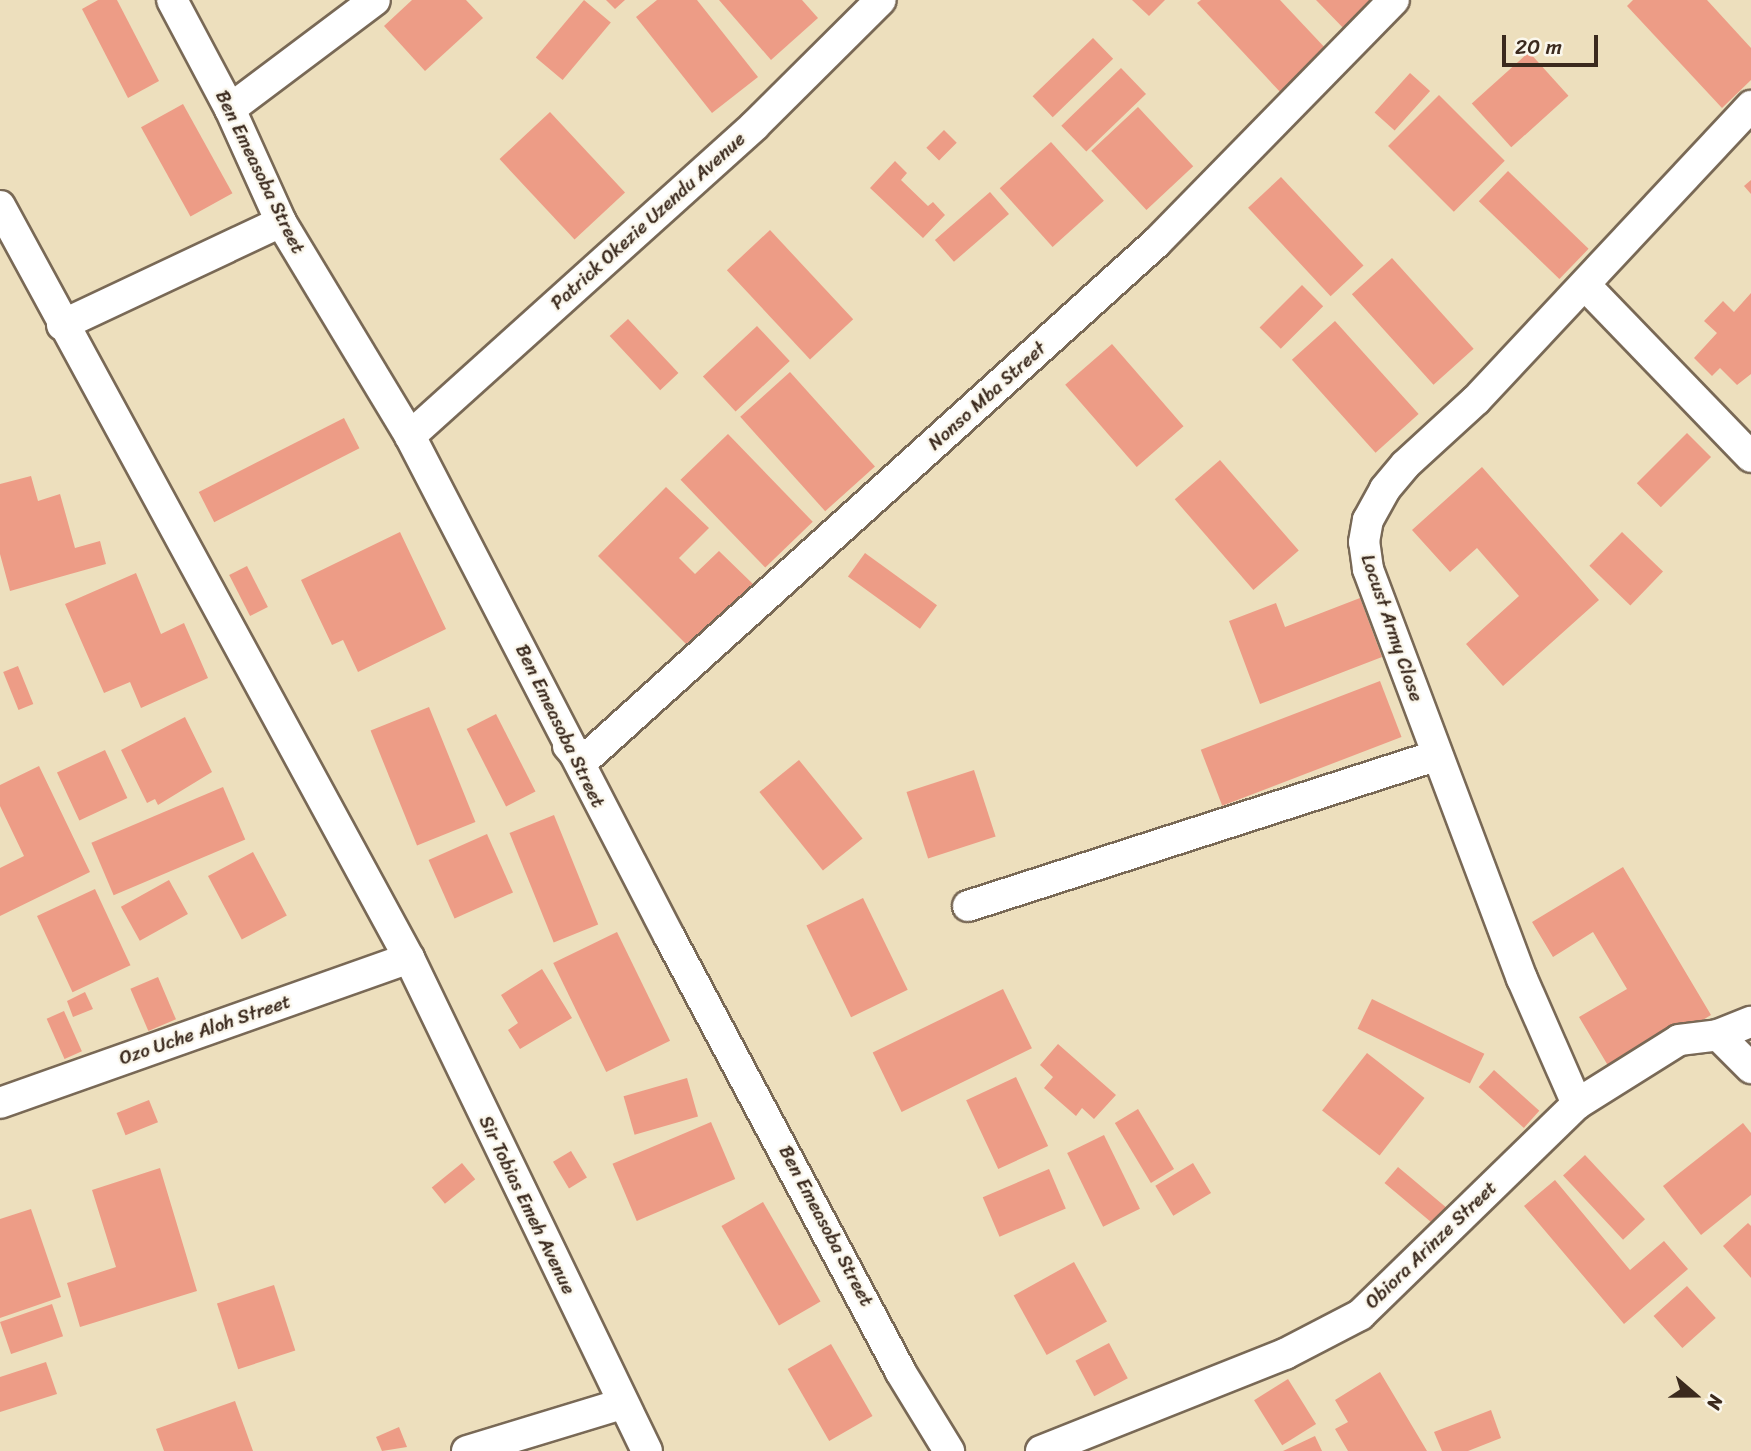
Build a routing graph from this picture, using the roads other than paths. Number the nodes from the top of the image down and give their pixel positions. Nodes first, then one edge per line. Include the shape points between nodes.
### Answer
1 (172, 0) edge
2 (374, 0) edge
3 (881, 0) edge
4 (1394, 0) edge
5 (1751, 106) edge
6 (230, 109) junction
7 (0, 206) edge
8 (281, 222) junction
9 (1585, 285) junction
10 (62, 325) junction
11 (410, 436) junction
12 (1751, 457) edge
13 (568, 746) junction
14 (1437, 755) junction
15 (968, 906) dead end
16 (409, 958) junction
17 (1751, 1021) edge
18 (1718, 1035) junction
19 (1751, 1068) edge
20 (0, 1103) edge
21 (1577, 1104) junction
22 (622, 1404) junction
23 (467, 1451) edge
24 (647, 1451) edge
25 (949, 1451) edge
26 (1041, 1451) edge

1 - 6 street, Ben Emeasoba Street
2 - 6 street
3 - 11 street, Patrick Okezie Uzendu Avenue via 755,125
4 - 13 street, Nonso Mba Street via 1156,243 582,762
5 - 9 street, Locust Army Close
6 - 8 street, Ben Emeasoba Street
7 - 10 street, Sir Tobias Emeh Avenue
8 - 10 street
8 - 11 street, Ben Emeasoba Street
9 - 12 street
9 - 14 street, Locust Army Close via 1476,400 1405,465 1368,520 1363,542 1368,569
10 - 16 street, Sir Tobias Emeh Avenue
11 - 13 street, Ben Emeasoba Street via 505,613
13 - 25 street, Ben Emeasoba Street via 900,1371
14 - 15 street
14 - 21 street, Locust Army Close via 1522,979
16 - 20 street, Ozo Uche Aloh Street
16 - 22 street, Sir Tobias Emeh Avenue
17 - 18 street, Obiora Arinze Street
18 - 19 street
18 - 21 street, Obiora Arinze Street via 1679,1040
21 - 26 street, Obiora Arinze Street via 1360,1315 1284,1353
22 - 23 street
22 - 24 street, Sir Tobias Emeh Avenue

